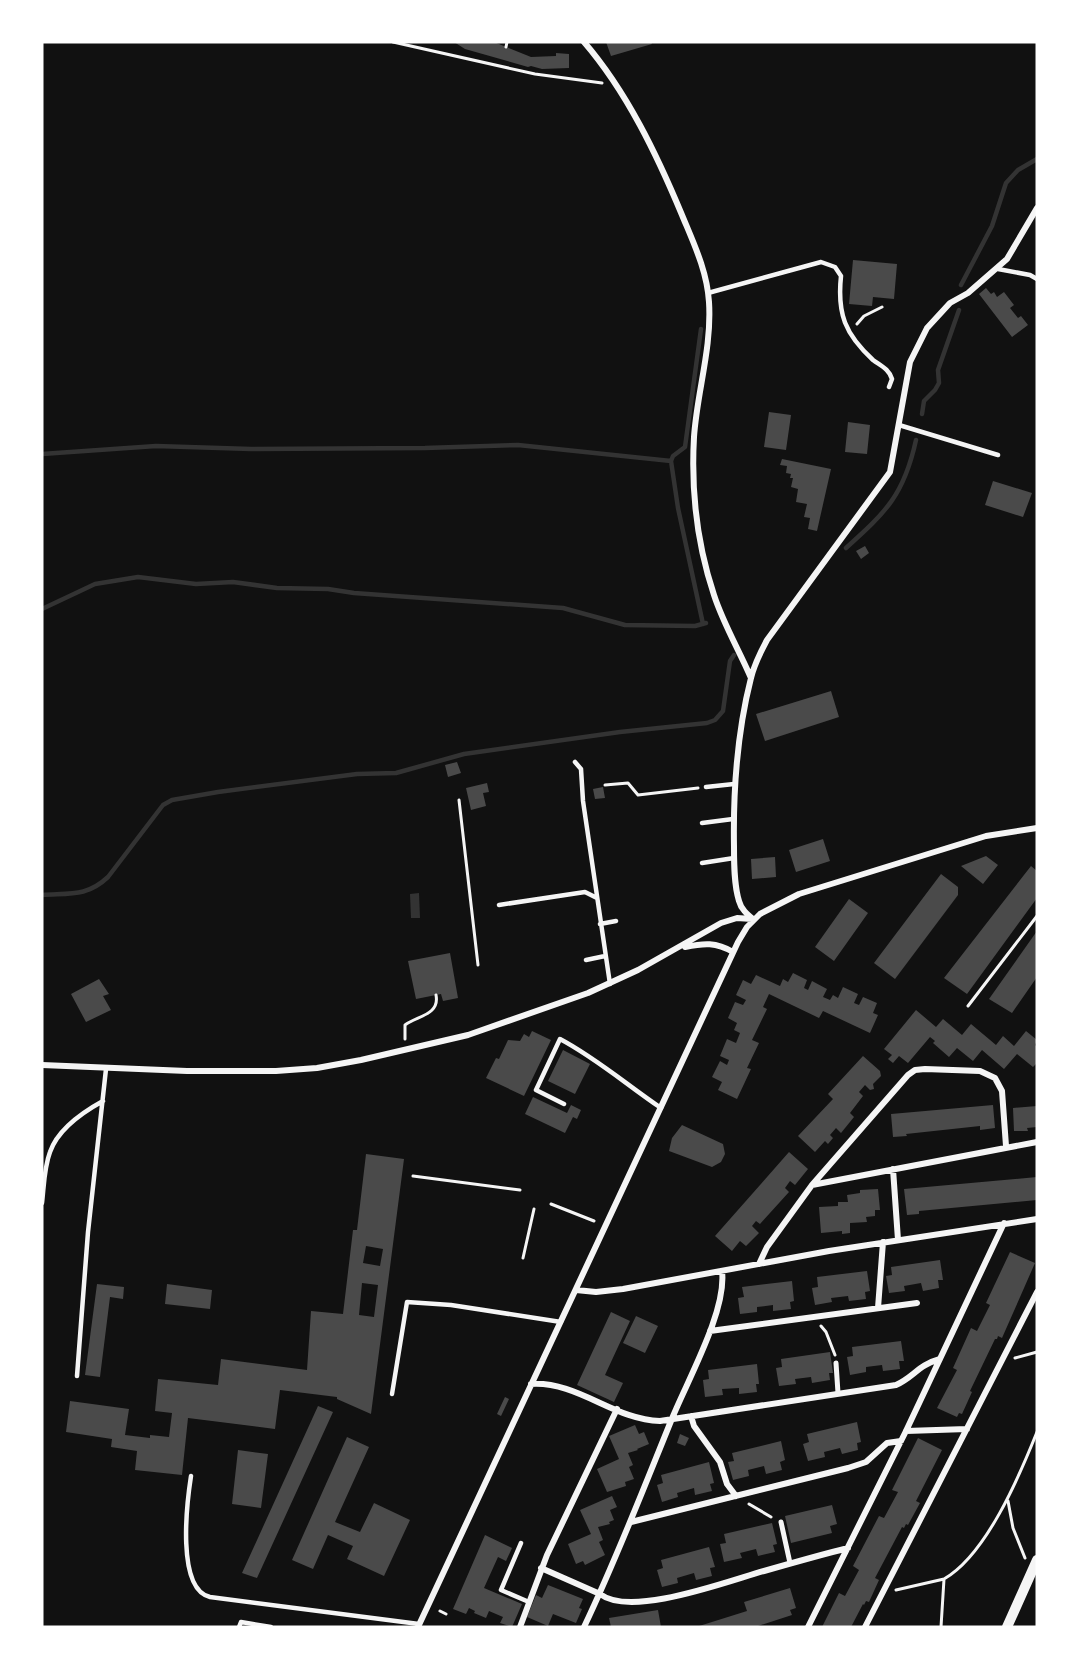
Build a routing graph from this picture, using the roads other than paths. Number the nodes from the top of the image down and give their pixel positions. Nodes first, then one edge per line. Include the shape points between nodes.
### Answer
1 (584, 42) edge
2 (1037, 208) edge
3 (998, 268) junction
4 (1037, 279) edge
5 (708, 293) junction
6 (889, 387) dead end
7 (899, 425) junction
8 (998, 455) dead end
9 (751, 678) junction
10 (575, 762) dead end
11 (734, 784) junction
12 (706, 787) road end
13 (733, 819) junction
14 (702, 823) dead end
15 (1037, 828) edge
16 (734, 858) junction
17 (702, 863) dead end
18 (597, 898) junction
19 (499, 905) dead end
20 (753, 919) junction
21 (616, 921) dead end
22 (600, 924) junction
23 (679, 948) junction
24 (733, 952) junction
25 (605, 956) junction
26 (586, 960) dead end
27 (610, 984) junction
28 (42, 1065) edge
29 (106, 1069) junction
30 (102, 1101) junction
31 (564, 1104) dead end
32 (661, 1108) junction
33 (1037, 1142) edge
34 (1006, 1146) junction
35 (893, 1169) junction
36 (812, 1185) junction
37 (42, 1203) edge
38 (1037, 1219) edge
39 (1004, 1224) junction
40 (898, 1240) junction
41 (883, 1242) junction
42 (759, 1264) junction
43 (722, 1270) junction
44 (576, 1290) junction
45 (1037, 1292) edge
46 (917, 1303) dead end
47 (878, 1308) junction
48 (561, 1322) junction
49 (710, 1331) junction
50 (940, 1359) junction
51 (836, 1363) road end
52 (77, 1376) dead end
53 (531, 1383) junction
54 (838, 1393) junction
55 (392, 1394) dead end
56 (617, 1409) junction
57 (691, 1416) junction
58 (672, 1419) junction
59 (967, 1429) junction
60 (906, 1431) junction
61 (901, 1441) junction
62 (190, 1476) dead end
63 (736, 1496) junction
64 (631, 1522) junction
65 (781, 1522) road end
66 (521, 1543) dead end
67 (848, 1548) junction
68 (1032, 1561) edge
69 (790, 1563) junction
70 (541, 1568) junction
71 (600, 1594) junction
72 (529, 1602) junction
73 (421, 1626) edge
74 (239, 1627) edge
75 (271, 1627) edge
76 (520, 1627) edge
77 (584, 1627) edge
78 (808, 1627) edge
79 (865, 1627) edge
80 (1007, 1627) edge

1 - 5 street via 604,66 670,185 699,255
2 - 3 street
3 - 4 lane
3 - 7 street via 950,303 927,328 910,362
5 - 6 lane via 821,262 835,267 841,276 842,318 874,360 891,374
5 - 9 street via 708,342 694,435 692,481 698,528 714,594
7 - 8 lane
7 - 9 street via 890,472 767,640
9 - 11 street
10 - 18 lane via 581,769
11 - 12 lane
11 - 13 street
13 - 14 lane
13 - 16 street
15 - 20 street via 986,836 854,876 782,901
16 - 17 lane
16 - 20 street via 739,902
18 - 19 lane via 585,892
18 - 22 lane
20 - 23 street via 721,923
20 - 24 street
21 - 22 lane
22 - 25 lane
23 - 24 street via 711,943
23 - 27 street
24 - 32 street
25 - 26 lane
25 - 27 lane
27 - 29 street via 468,1035 330,1066 293,1070
28 - 29 street
29 - 30 lane
30 - 37 lane via 71,1123 53,1144
30 - 52 lane
31 - 32 lane via 536,1090 560,1039 591,1056
32 - 44 street
33 - 34 street
34 - 35 street
34 - 36 street via 1002,1091 995,1078 980,1071 920,1069 896,1086
35 - 36 street
35 - 40 street
36 - 42 street
38 - 39 street
39 - 40 street
39 - 50 street
40 - 41 street
41 - 42 street
41 - 47 street
42 - 43 street
43 - 44 street via 607,1292
43 - 49 street via 722,1298
44 - 48 street
45 - 59 street
46 - 47 street
47 - 49 street
48 - 53 street
48 - 55 lane via 407,1302
49 - 58 street
50 - 54 street via 923,1365 896,1385
50 - 60 street
51 - 54 street
53 - 56 street via 563,1386
53 - 73 street
54 - 57 street
56 - 58 street via 652,1421
56 - 70 street
57 - 58 street
57 - 63 street
58 - 64 street
59 - 60 street
59 - 79 street
60 - 61 street
61 - 63 street via 887,1443 856,1466
61 - 67 street
62 - 73 lane via 186,1539 193,1581 201,1593
63 - 64 street
64 - 71 street
65 - 69 street
66 - 72 lane via 501,1590
67 - 69 street
67 - 78 street
68 - 80 street
69 - 71 street via 652,1600 618,1602
70 - 71 street
70 - 72 street
71 - 77 street
72 - 76 street
74 - 75 lane via 241,1622

